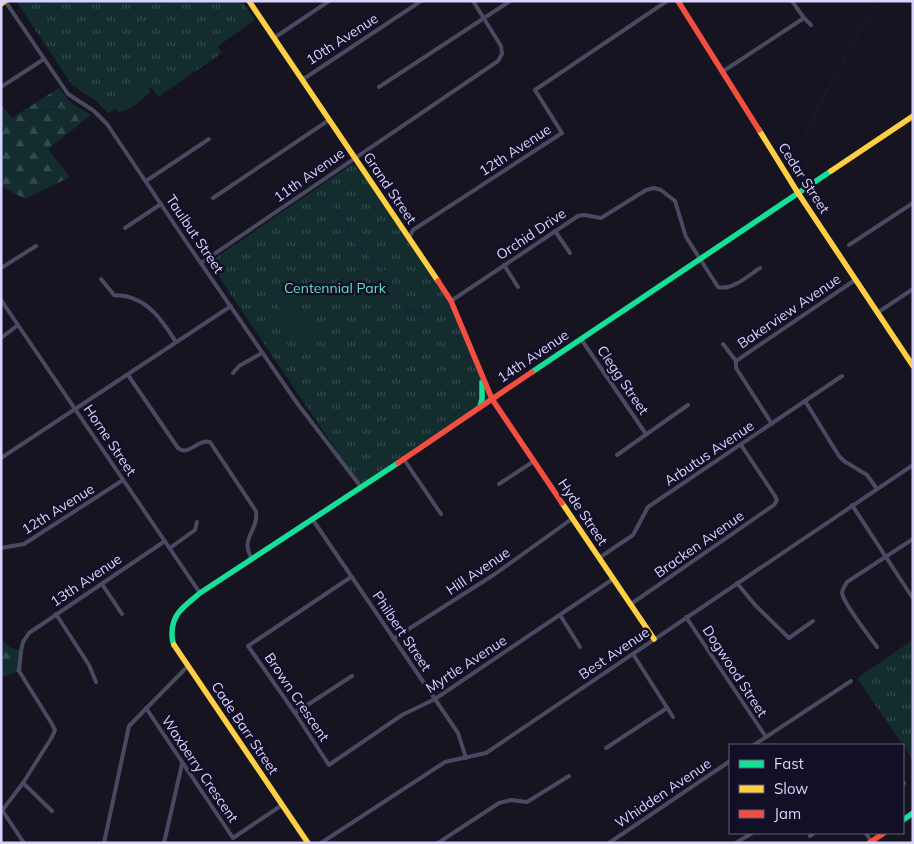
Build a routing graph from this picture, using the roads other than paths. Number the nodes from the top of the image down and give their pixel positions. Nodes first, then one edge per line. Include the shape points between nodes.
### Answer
1 (5, 1) edge
2 (249, 1) edge
3 (329, 1) edge
4 (421, 1) edge
5 (473, 1) edge
6 (510, 1) edge
7 (667, 1) edge
8 (678, 1) edge
9 (792, 1) edge
10 (1, 4) edge
11 (484, 18) junction
12 (804, 18) junction
13 (811, 25) dead end
14 (274, 38) junction
15 (44, 59) junction
16 (721, 72) junction
17 (302, 80) junction
18 (1, 87) edge
19 (379, 87) dead end
20 (913, 116) edge
21 (329, 120) junction
22 (209, 139) dead end
23 (355, 157) junction
24 (146, 181) junction
25 (798, 193) junction
26 (214, 198) dead end
27 (913, 203) edge
28 (161, 204) junction
29 (125, 228) dead end
30 (555, 231) junction
31 (409, 238) junction
32 (849, 245) dead end
33 (36, 246) dead end
34 (570, 253) dead end
35 (700, 259) junction
36 (201, 263) junction
37 (504, 266) junction
38 (1, 268) edge
39 (760, 268) dead end
40 (101, 279) dead end
41 (855, 280) junction
42 (518, 287) dead end
43 (913, 289) edge
44 (1, 300) edge
45 (451, 301) junction
46 (231, 306) junction
47 (877, 312) junction
48 (18, 325) junction
49 (1, 338) edge
50 (581, 339) junction
51 (176, 342) junction
52 (723, 344) dead end
53 (262, 353) junction
54 (736, 361) junction
55 (913, 366) edge
56 (233, 374) dead end
57 (128, 375) junction
58 (842, 376) dead end
59 (482, 381) junction
60 (492, 399) junction
61 (805, 401) junction
62 (688, 406) dead end
63 (480, 407) junction
64 (74, 409) junction
65 (772, 424) junction
66 (646, 434) junction
67 (741, 445) junction
68 (617, 455) dead end
69 (1, 458) edge
70 (403, 458) junction
71 (534, 461) junction
72 (913, 465) edge
73 (123, 480) junction
74 (499, 484) dead end
75 (361, 487) junction
76 (878, 489) junction
77 (852, 506) junction
78 (441, 514) dead end
79 (573, 518) junction
80 (313, 520) junction
81 (197, 522) dead end
82 (913, 539) edge
83 (165, 541) junction
84 (1, 548) edge
85 (170, 548) junction
86 (885, 557) junction
87 (600, 558) junction
88 (252, 559) junction
89 (351, 577) junction
90 (614, 578) junction
91 (737, 583) junction
92 (102, 584) junction
93 (200, 593) junction
94 (912, 597) edge
95 (631, 604) junction
96 (56, 614) junction
97 (122, 614) dead end
98 (560, 615) junction
99 (686, 617) junction
100 (813, 621) dead end
101 (172, 623) joint
102 (393, 639) junction
103 (654, 639) junction
104 (580, 647) dead end
105 (878, 647) dead end
106 (633, 654) junction
107 (188, 666) junction
108 (352, 676) dead end
109 (851, 681) dead end
110 (96, 682) dead end
111 (435, 699) junction
112 (146, 708) junction
113 (667, 708) junction
114 (296, 713) junction
115 (673, 717) dead end
116 (766, 737) junction
117 (756, 744) edge
118 (606, 748) dead end
119 (466, 758) junction
120 (729, 762) edge
121 (182, 764) junction
122 (329, 765) joint
123 (569, 776) dead end
124 (23, 783) junction
125 (282, 805) junction
126 (2, 811) edge
127 (52, 812) dead end
128 (750, 834) edge
129 (813, 834) edge
130 (883, 834) edge
131 (810, 836) dead end
132 (232, 841) edge
133 (871, 842) edge
134 (24, 843) edge
135 (104, 843) edge
136 (164, 843) edge
137 (308, 843) edge
138 (321, 843) edge
139 (438, 843) edge
140 (609, 843) edge
141 (736, 843) edge

1 - 10 street
1 - 15 street, Taulbut Street
2 - 14 street, Grand Street
3 - 14 street
4 - 17 street, 10th Avenue
5 - 11 street
6 - 11 street
7 - 31 street, 12th Avenue via 535,90 562,133 413,230
8 - 16 street, Cedar Street
9 - 12 street
11 - 19 street
11 - 23 street, 11th Avenue via 501,46 502,54 498,61
12 - 13 street
12 - 16 street
14 - 17 street, Grand Street
15 - 18 street
15 - 24 street, Taulbut Street via 68,94 107,124
16 - 25 street, Cedar Street
17 - 21 street, Grand Street
20 - 25 street, 14th Avenue
21 - 23 street, Grand Street
21 - 26 street
22 - 24 street
23 - 31 street, Grand Street
23 - 36 street, 11th Avenue
24 - 28 street, Taulbut Street
25 - 35 street, 14th Avenue
25 - 41 street, Cedar Street
27 - 32 street
28 - 29 street
28 - 36 street, Taulbut Street
30 - 34 street
30 - 35 street, Orchid Drive via 581,215 604,218 646,190 658,189 676,204 684,234
30 - 37 street, Orchid Drive
31 - 45 street, Grand Street
33 - 38 street
35 - 39 street, Orchid Drive via 718,287 722,288 730,287
35 - 50 street, 14th Avenue
36 - 46 street, Taulbut Street
37 - 42 street
37 - 45 street, Orchid Drive
40 - 51 street via 114,295 126,296 152,309
41 - 47 street, Cedar Street
41 - 54 street, Bakerview Avenue
43 - 47 street
44 - 48 street, Horne Street
45 - 59 street, Grand Street
46 - 51 street
46 - 53 street, Taulbut Street
47 - 55 street, Cedar Street
48 - 49 street
48 - 64 street, Horne Street
50 - 60 street, 14th Avenue
50 - 66 street, Clegg Street
51 - 57 street
52 - 54 street
53 - 56 street via 239,366
53 - 75 street, Taulbut Street
54 - 65 street via 736,368
57 - 64 street
57 - 88 street via 178,448 185,452 206,440 216,450 256,511 257,518 247,546
58 - 61 street, Arbutus Avenue
59 - 60 street, Grand Street
59 - 63 street
60 - 63 street, 14th Avenue
60 - 71 street, Hyde Street
61 - 65 street, Arbutus Avenue
61 - 76 street via 839,456 867,475
62 - 66 street
63 - 70 street, 14th Avenue
64 - 69 street
64 - 73 street, Horne Street
65 - 67 street, Arbutus Avenue
66 - 68 street
67 - 87 street, Arbutus Avenue via 648,507 633,536
67 - 95 street, Bracken Avenue via 775,496 774,505
70 - 75 street, 14th Avenue
70 - 78 street
71 - 74 street
71 - 79 street, Hyde Street
72 - 76 street, Best Avenue
73 - 83 street, Horne Street
73 - 84 street, 12th Avenue via 24,544
75 - 80 street, 14th Avenue
76 - 77 street, Best Avenue
77 - 86 street
77 - 91 street, Best Avenue
79 - 87 street, Hyde Street
79 - 102 street, Hill Avenue via 495,574
80 - 88 street, 14th Avenue
80 - 89 street, Philbert Street
81 - 85 street via 195,530
82 - 86 street
83 - 85 street, Horne Street
83 - 92 street, 13th Avenue
85 - 93 street, Horne Street
86 - 94 street
86 - 105 street via 847,582 842,594
87 - 90 street, Hyde Street
88 - 93 street, 14th Avenue
89 - 102 street, Philbert Street
89 - 114 street, Brown Crescent via 248,646
90 - 95 street, Hyde Street
90 - 98 street, Myrtle Avenue
91 - 99 street, Best Avenue
91 - 100 street via 754,605 789,638
92 - 96 street, 13th Avenue
92 - 97 street
93 - 101 street, 14th Avenue via 180,609
95 - 103 street, Hyde Street
96 - 110 street via 89,665
96 - 124 street, 13th Avenue via 29,633 21,651 20,671 54,730
98 - 104 street
98 - 111 street, Myrtle Avenue
99 - 103 street, Best Avenue
99 - 116 street, Dogwood Street
101 - 107 street, Cade Barr Street via 172,641
102 - 111 street, Philbert Street
103 - 106 street, Best Avenue
106 - 113 street
106 - 119 street, Best Avenue via 486,753
107 - 112 street
107 - 125 street, Cade Barr Street
108 - 114 street
109 - 116 street
111 - 119 street, Philbert Street via 458,733
111 - 122 street, Myrtle Avenue via 402,715
112 - 121 street, Waxberry Crescent
112 - 135 street via 129,726
113 - 115 street
113 - 118 street
114 - 122 street, Brown Crescent
116 - 117 street
119 - 138 street, Best Avenue via 445,762
120 - 140 street, Whidden Avenue
121 - 132 street, Waxberry Crescent
121 - 136 street
123 - 139 street via 527,802 511,800 499,803
124 - 126 street
124 - 127 street
125 - 132 street
125 - 137 street, Cade Barr Street
126 - 134 street
128 - 141 street
129 - 131 street
130 - 133 street

